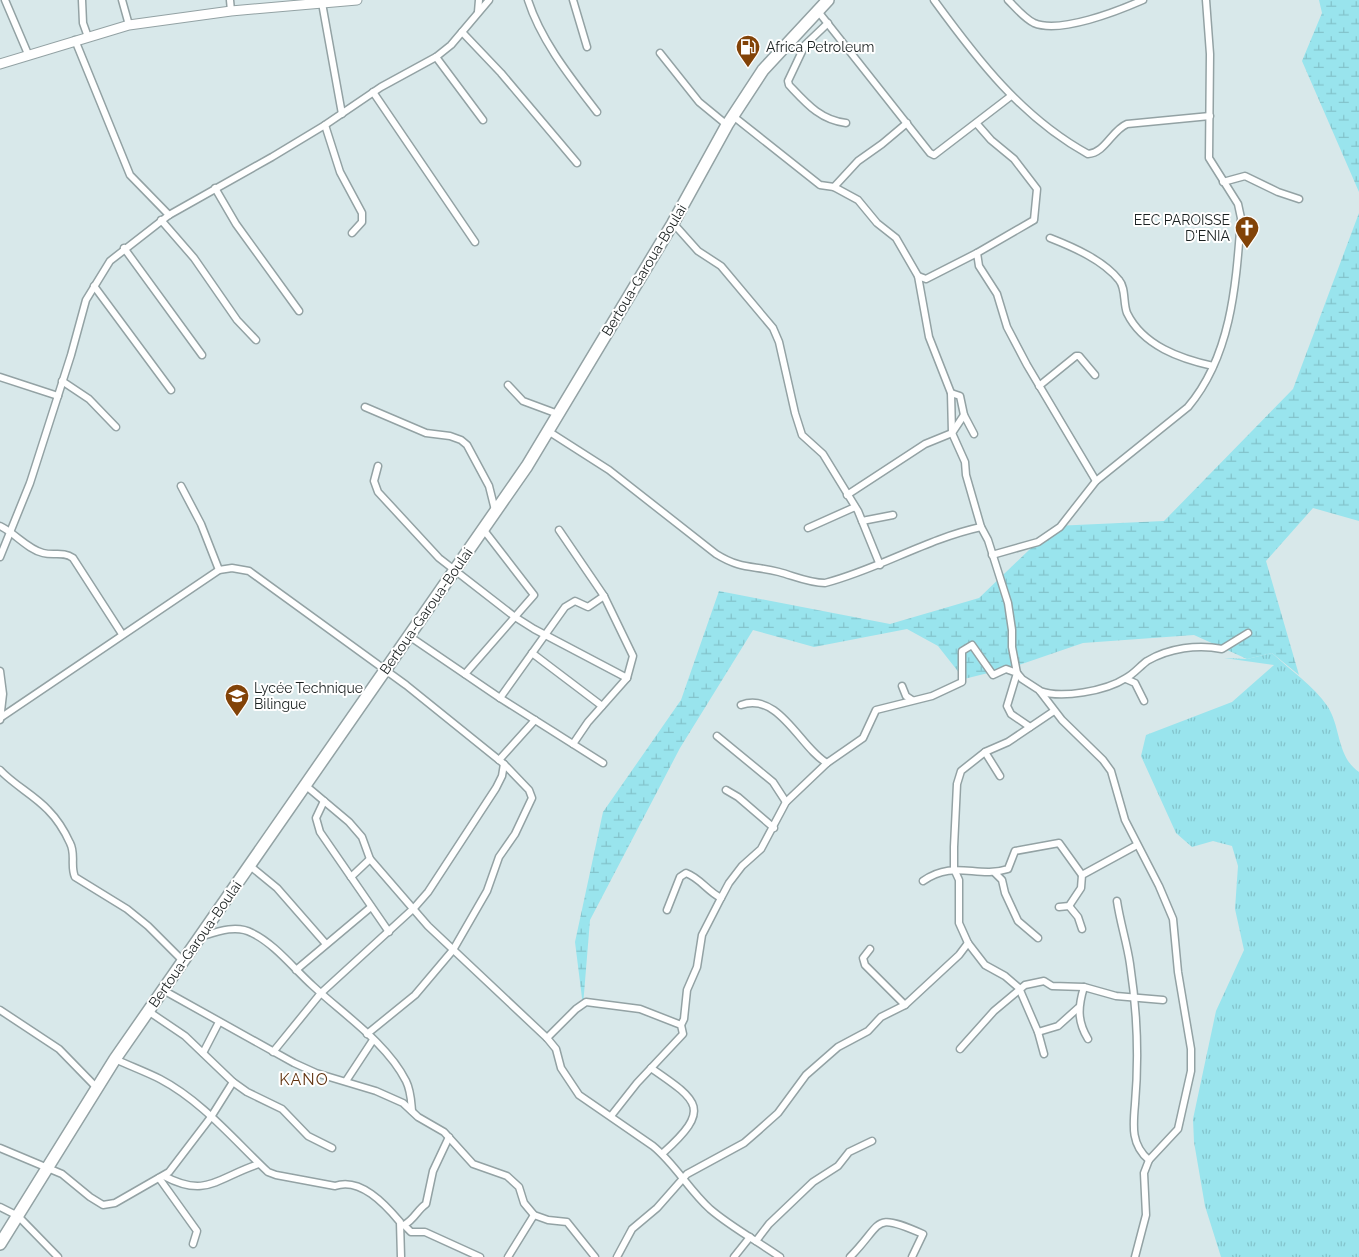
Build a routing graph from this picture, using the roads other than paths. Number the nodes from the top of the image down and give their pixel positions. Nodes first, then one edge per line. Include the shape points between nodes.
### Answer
1 (5, 0) edge
2 (82, 0) edge
3 (122, 0) edge
4 (230, 0) edge
5 (356, 0) edge
6 (479, 0) edge
7 (489, 0) edge
8 (528, 0) edge
9 (573, 0) edge
10 (828, 0) edge
11 (934, 0) edge
12 (1008, 0) edge
13 (1143, 0) edge
14 (1206, 0) edge
15 (322, 3) junction
16 (277, 4) edge
17 (818, 10) junction
18 (231, 11) junction
19 (478, 14) junction
20 (828, 23) junction
21 (129, 25) junction
22 (462, 32) junction
23 (88, 37) junction
24 (75, 40) junction
25 (587, 47) dead end
26 (660, 53) dead end
27 (28, 54) junction
28 (436, 57) junction
29 (0, 64) edge
30 (373, 92) junction
31 (1011, 96) junction
32 (597, 112) dead end
33 (342, 114) junction
34 (1210, 116) junction
35 (483, 120) dead end
36 (730, 120) junction
37 (846, 123) dead end
38 (907, 123) junction
39 (977, 124) junction
40 (325, 125) junction
41 (577, 163) dead end
42 (1223, 182) junction
43 (834, 187) junction
44 (215, 188) junction
45 (1299, 199) dead end
46 (169, 215) junction
47 (160, 220) junction
48 (673, 223) junction
49 (352, 232) dead end
50 (1050, 238) dead end
51 (475, 242) dead end
52 (124, 248) junction
53 (977, 253) junction
54 (918, 276) junction
55 (94, 286) junction
56 (298, 311) dead end
57 (256, 340) dead end
58 (202, 355) dead end
59 (1213, 366) junction
60 (1095, 375) dead end
61 (0, 377) edge
62 (62, 381) junction
63 (508, 385) dead end
64 (1039, 386) junction
65 (171, 390) dead end
66 (951, 393) junction
67 (58, 396) junction
68 (365, 407) dead end
69 (558, 414) junction
70 (964, 415) junction
71 (116, 428) dead end
72 (548, 430) junction
73 (952, 433) junction
74 (974, 434) dead end
75 (378, 466) dead end
76 (1096, 482) junction
77 (181, 486) dead end
78 (847, 495) junction
79 (855, 507) junction
80 (495, 512) junction
81 (893, 515) dead end
82 (862, 521) junction
83 (0, 526) edge
84 (980, 527) junction
85 (808, 528) dead end
86 (483, 529) junction
87 (559, 530) dead end
88 (11, 531) junction
89 (992, 555) junction
90 (0, 557) edge
91 (880, 565) junction
92 (218, 570) junction
93 (454, 570) junction
94 (604, 596) junction
95 (516, 617) junction
96 (1248, 633) dead end
97 (122, 634) junction
98 (545, 635) junction
99 (409, 636) junction
100 (532, 653) junction
101 (0, 671) edge
102 (384, 671) junction
103 (1017, 673) junction
104 (465, 674) junction
105 (627, 678) junction
106 (1126, 679) junction
107 (902, 686) dead end
108 (1039, 690) junction
109 (500, 698) junction
110 (912, 700) junction
111 (1144, 701) dead end
112 (741, 705) dead end
113 (602, 706) junction
114 (1054, 711) junction
115 (0, 719) edge
116 (535, 720) junction
117 (1030, 727) junction
118 (717, 736) dead end
119 (573, 744) junction
120 (985, 752) junction
121 (501, 762) junction
122 (604, 763) dead end
123 (827, 763) junction
124 (0, 770) edge
125 (1000, 776) dead end
126 (305, 785) junction
127 (726, 790) dead end
128 (324, 801) junction
129 (786, 802) junction
130 (774, 828) junction
131 (1137, 845) junction
132 (370, 859) junction
133 (250, 865) junction
134 (954, 869) junction
135 (995, 873) junction
136 (1082, 875) junction
137 (351, 877) junction
138 (922, 881) dead end
139 (722, 898) junction
140 (1117, 900) dead end
141 (1059, 906) dead end
142 (1069, 906) junction
143 (371, 907) junction
144 (414, 908) junction
145 (667, 910) dead end
146 (1082, 929) dead end
147 (389, 932) junction
148 (199, 937) junction
149 (1038, 938) dead end
150 (968, 943) junction
151 (326, 944) junction
152 (870, 949) dead end
153 (452, 950) junction
154 (183, 961) junction
155 (296, 970) junction
156 (1084, 987) junction
157 (1019, 988) junction
158 (163, 990) junction
159 (321, 993) junction
160 (1135, 998) junction
161 (1164, 1000) dead end
162 (905, 1005) junction
163 (1078, 1008) junction
164 (0, 1010) edge
165 (148, 1012) junction
166 (219, 1022) junction
167 (681, 1025) junction
168 (1038, 1032) junction
169 (367, 1034) junction
170 (547, 1038) junction
171 (1088, 1039) dead end
172 (372, 1040) junction
173 (960, 1049) dead end
174 (273, 1052) junction
175 (203, 1053) junction
176 (1044, 1054) dead end
177 (115, 1059) junction
178 (651, 1068) junction
179 (346, 1081) junction
180 (233, 1082) junction
181 (97, 1088) junction
182 (412, 1111) junction
183 (611, 1116) junction
184 (211, 1117) junction
185 (449, 1137) junction
186 (872, 1141) dead end
187 (0, 1148) edge
188 (332, 1148) dead end
189 (663, 1154) junction
190 (1149, 1160) junction
191 (259, 1164) junction
192 (46, 1169) junction
193 (162, 1177) junction
194 (682, 1179) junction
195 (0, 1207) edge
196 (534, 1215) junction
197 (18, 1216) junction
198 (750, 1237) junction
199 (756, 1241) junction
200 (0, 1244) edge
201 (192, 1244) dead end
202 (58, 1257) edge
203 (401, 1257) edge
204 (480, 1257) edge
205 (508, 1257) edge
206 (595, 1257) edge
207 (617, 1257) edge
208 (734, 1257) edge
209 (780, 1257) edge
210 (850, 1257) edge
211 (912, 1257) edge
212 (1135, 1257) edge

1 - 27 street
2 - 23 street via 83,23
3 - 21 street
4 - 18 street
5 - 15 street
6 - 19 street
7 - 19 street
8 - 32 street via 549,43
9 - 25 street
10 - 17 highway, Bertoua-Garoua-Boulai
11 - 31 street
12 - 13 street via 1027,19 1042,25 1090,20
14 - 34 street
15 - 16 street
15 - 33 street
16 - 18 street
17 - 20 street
17 - 36 highway, Bertoua-Garoua-Boulai via 763,70
18 - 21 street
19 - 22 street
20 - 37 street via 805,45 788,81 815,112 831,122
20 - 38 street
21 - 23 street
22 - 28 street
22 - 41 street
23 - 24 street
24 - 27 street
24 - 46 street via 130,175
26 - 36 street via 698,102
27 - 29 street
28 - 30 street
28 - 35 street
30 - 33 street
30 - 51 street
31 - 34 street via 1064,141 1088,154 1100,150 1127,124
31 - 39 street
33 - 40 street
34 - 42 street via 1210,158
36 - 43 street via 820,185
36 - 48 highway, Bertoua-Garoua-Boulai
38 - 39 street via 934,155
38 - 43 street via 858,161
39 - 53 street via 1014,159 1037,189 1038,196 1034,220
40 - 44 street
40 - 49 street via 340,172 362,213 362,222
42 - 45 street via 1245,176
42 - 59 street via 1238,204 1241,218 1230,316
43 - 54 street via 858,200 877,223 896,238
44 - 46 street
44 - 56 street via 236,224
46 - 47 street
47 - 52 street
47 - 57 street via 194,258 237,320
48 - 69 highway, Bertoua-Garoua-Boulai
48 - 78 street via 698,251 721,266 773,328 802,435 823,454
50 - 59 street via 1094,259 1118,279 1128,313 1146,336 1176,356
52 - 55 street via 110,261
52 - 58 street
53 - 54 street via 926,279
53 - 64 street via 978,266 997,294 1008,327
54 - 66 street via 929,337
55 - 62 street via 86,300
55 - 65 street
59 - 76 street via 1199,394 1188,407
60 - 64 street via 1076,356
61 - 67 street
62 - 67 street
62 - 71 street via 89,399
63 - 69 street via 524,401
64 - 76 street
66 - 70 street via 960,396
66 - 73 street
67 - 88 street
68 - 80 street via 426,434 461,440 467,445 489,486
69 - 72 highway, Bertoua-Garoua-Boulai
70 - 73 street
70 - 74 street
72 - 80 highway, Bertoua-Garoua-Boulai
72 - 91 street via 609,470 732,564 824,583
73 - 78 street via 925,444
73 - 84 street via 965,462
75 - 93 street via 374,481 378,492
76 - 89 street via 1060,527 1046,538 1020,549
77 - 92 street via 201,524
78 - 79 street
79 - 82 street
79 - 85 street
80 - 86 highway, Bertoua-Garoua-Boulai
81 - 82 street
82 - 91 street
83 - 88 street
84 - 89 street
84 - 91 street via 936,539
86 - 93 highway, Bertoua-Garoua-Boulai
86 - 95 street via 533,592 532,600
87 - 94 street
88 - 90 street
88 - 97 street via 36,550 63,553 73,558
89 - 103 street via 1008,603
92 - 97 street
92 - 102 street via 249,571
93 - 95 street
93 - 99 highway, Bertoua-Garoua-Boulai
94 - 98 street via 588,607 573,601
94 - 105 street via 634,656
95 - 98 street
95 - 104 street
96 - 106 street via 1222,649 1205,646 1164,653 1147,661
97 - 115 street
98 - 100 street
98 - 105 street
99 - 102 highway, Bertoua-Garoua-Boulai
99 - 104 street
100 - 109 street
100 - 113 street
101 - 115 street via 3,694
102 - 121 street
102 - 126 highway, Bertoua-Garoua-Boulai
103 - 108 street
103 - 110 street via 1006,669 993,675 972,645 962,651 962,682 932,696
103 - 117 street via 1007,706 1011,714
104 - 109 street
105 - 113 street
106 - 108 street via 1089,691 1050,694
106 - 111 street via 1135,683
107 - 110 street via 906,696
108 - 114 street
109 - 116 street
110 - 123 street via 876,710 863,738
112 - 123 street via 758,703 780,715
113 - 119 street
114 - 117 street
114 - 131 street via 1110,771
116 - 119 street
116 - 121 street
117 - 120 street
118 - 129 street via 773,782
119 - 122 street
120 - 125 street
120 - 134 street via 961,771
121 - 144 street via 502,776 496,788 438,880
121 - 153 street via 529,790 532,798 515,834 499,857 487,891
123 - 129 street
124 - 154 street via 49,811 64,832 72,846 75,877 141,920
126 - 128 street
126 - 133 highway, Bertoua-Garoua-Boulai
127 - 130 street
128 - 132 street via 350,822 362,837
128 - 137 street via 316,818 317,825
129 - 130 street
130 - 139 street via 761,849 729,883
131 - 136 street
131 - 190 street via 1173,920 1191,1049 1191,1071 1178,1129
132 - 137 street
132 - 144 street
133 - 148 highway, Bertoua-Garoua-Boulai
133 - 151 street via 277,888
134 - 135 street
134 - 138 street via 934,873
134 - 150 street via 959,880 959,923
135 - 136 street via 1008,869 1015,851 1059,843
135 - 149 street via 1002,880 1018,921
136 - 142 street via 1081,888
137 - 143 street
139 - 145 street via 686,873 680,877
139 - 167 street via 702,935
140 - 160 street
141 - 142 street
142 - 146 street
143 - 147 street
143 - 151 street
144 - 147 street
144 - 153 street
147 - 159 street
148 - 154 highway, Bertoua-Garoua-Boulai
148 - 155 street via 226,930 252,932
150 - 157 street via 985,965
150 - 162 street
151 - 155 street
152 - 162 street via 863,958 864,965
153 - 169 street via 415,995
153 - 170 street
154 - 158 highway, Bertoua-Garoua-Boulai
155 - 159 street
156 - 157 street via 1052,986 1044,981
156 - 160 street
156 - 163 street
157 - 168 street
157 - 173 street
158 - 165 highway, Bertoua-Garoua-Boulai
158 - 166 street
159 - 169 street
159 - 174 street
160 - 161 street
160 - 190 street via 1137,1076 1134,1126 1139,1151
162 - 194 street via 880,1017 868,1031 825,1059 806,1076 778,1113 744,1142
163 - 168 street via 1058,1026
163 - 171 street via 1081,1028
164 - 181 street via 59,1050
165 - 175 street via 175,1029
165 - 177 highway, Bertoua-Garoua-Boulai
166 - 174 street
166 - 175 street
167 - 170 street via 640,1009 586,1002
167 - 178 street via 683,1034
168 - 176 street
169 - 172 street
170 - 183 street via 556,1050 561,1068 573,1089
172 - 179 street
172 - 182 street via 406,1080
174 - 179 street via 316,1073
175 - 180 street
177 - 181 highway, Bertoua-Garoua-Boulai
177 - 184 street via 161,1080
178 - 183 street
178 - 189 street via 695,1104 688,1128
179 - 182 street via 396,1099
180 - 184 street
180 - 188 street via 282,1109 308,1136
181 - 192 highway, Bertoua-Garoua-Boulai
182 - 185 street
183 - 189 street
184 - 191 street
184 - 193 street
185 - 196 street via 473,1164 507,1176 519,1187 524,1203
185 - 204 street via 433,1171 426,1204 413,1220 404,1225 411,1232 425,1232
186 - 199 street via 849,1152 838,1166 813,1182
187 - 192 street
189 - 194 street
190 - 212 street via 1144,1173 1146,1216
191 - 193 street via 201,1187 182,1186
191 - 203 street via 276,1175 335,1186 342,1183 358,1186 374,1196 400,1222
192 - 193 street via 62,1174 103,1205 115,1203
192 - 197 highway, Bertoua-Garoua-Boulai
193 - 201 street via 197,1231
194 - 198 street via 710,1209
194 - 207 street via 657,1208 632,1228
195 - 197 street
196 - 205 street
196 - 206 street via 567,1222
197 - 200 highway, Bertoua-Garoua-Boulai
197 - 202 street
198 - 199 street
198 - 208 street
199 - 209 street
210 - 211 street via 878,1224 885,1221 923,1234

